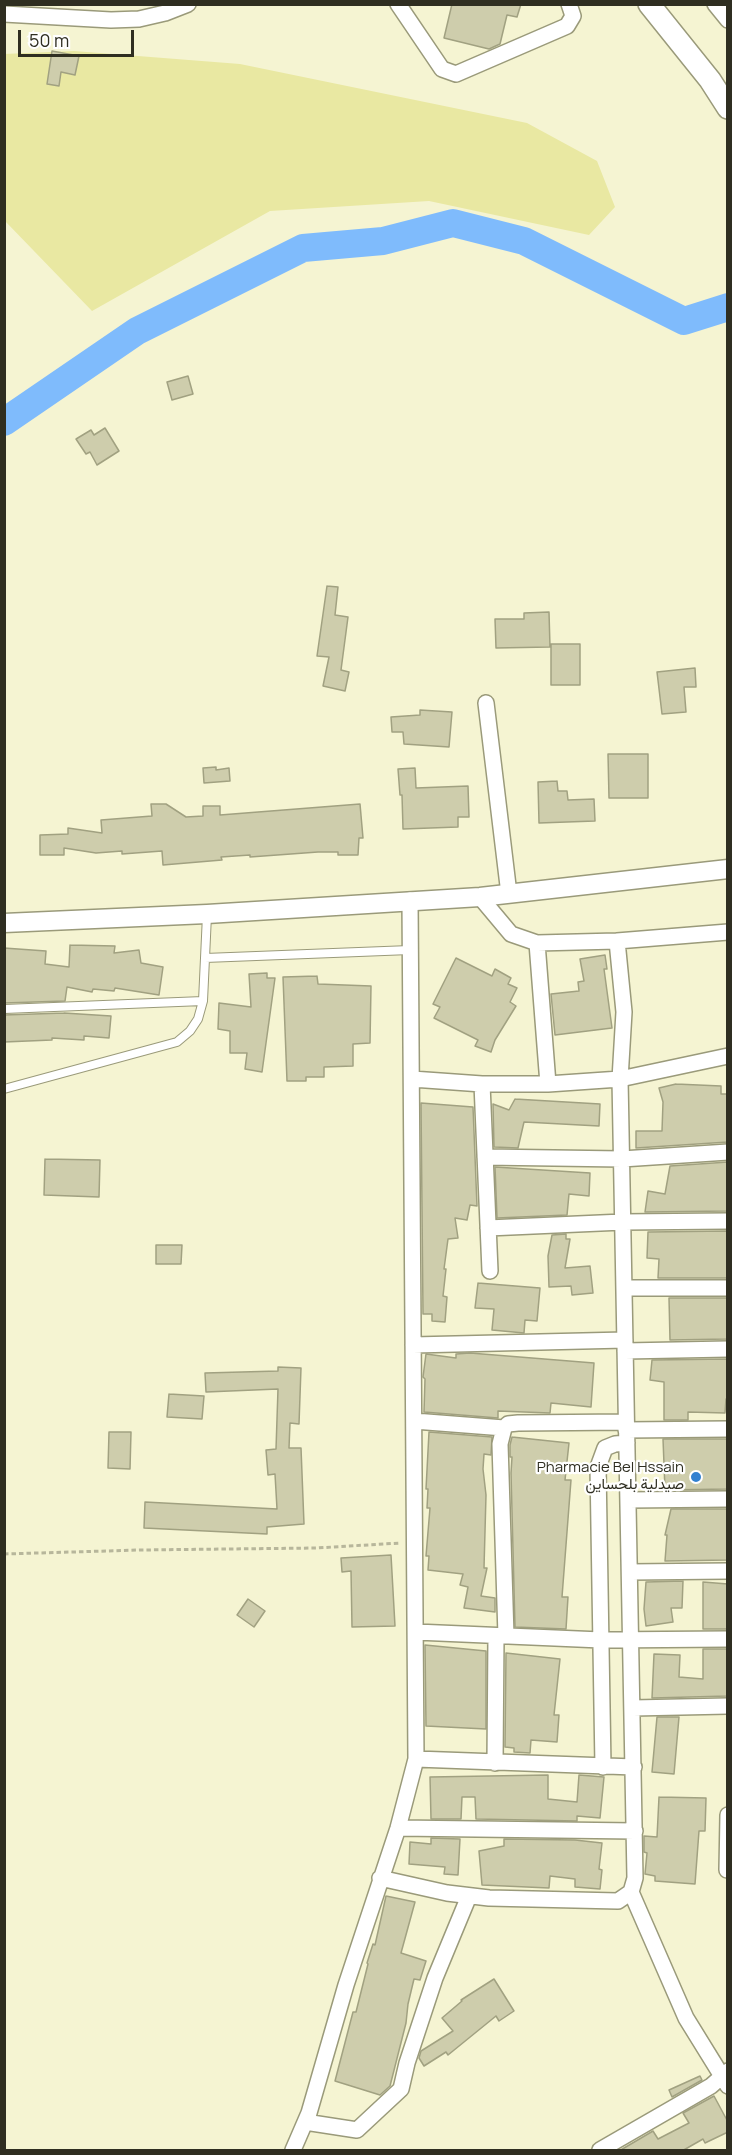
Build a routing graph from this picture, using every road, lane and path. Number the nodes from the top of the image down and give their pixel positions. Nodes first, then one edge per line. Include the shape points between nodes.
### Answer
1 (188, 4) edge
2 (398, 4) edge
3 (569, 4) edge
4 (649, 4) edge
5 (715, 4) edge
6 (4, 14) edge
7 (728, 20) edge
8 (728, 108) edge
9 (486, 703) dead end
10 (728, 869) edge
11 (509, 894) junction
12 (480, 897) junction
13 (410, 900) junction
14 (207, 914) junction
15 (4, 923) edge
16 (728, 932) edge
17 (616, 941) junction
18 (537, 943) junction
19 (410, 950) junction
20 (205, 958) junction
21 (203, 1001) junction
22 (4, 1009) edge
23 (728, 1056) edge
24 (412, 1079) junction
25 (620, 1079) junction
26 (482, 1084) junction
27 (548, 1084) junction
28 (4, 1089) edge
29 (728, 1152) edge
30 (485, 1157) junction
31 (622, 1159) junction
32 (728, 1221) edge
33 (623, 1222) junction
34 (488, 1228) junction
35 (490, 1271) dead end
36 (624, 1288) junction
37 (728, 1288) edge
38 (413, 1345) junction
39 (625, 1346) junction
40 (728, 1349) edge
41 (414, 1421) junction
42 (504, 1428) junction
43 (728, 1428) edge
44 (626, 1432) junction
45 (728, 1499) edge
46 (628, 1500) junction
47 (415, 1542) junction
48 (4, 1554) edge
49 (728, 1571) edge
50 (630, 1572) junction
51 (416, 1632) junction
52 (501, 1636) junction
53 (728, 1639) edge
54 (601, 1640) junction
55 (631, 1640) junction
56 (728, 1706) edge
57 (633, 1708) junction
58 (416, 1760) junction
59 (495, 1763) junction
60 (603, 1767) junction
61 (634, 1767) junction
62 (728, 1815) edge
63 (398, 1828) junction
64 (635, 1831) junction
65 (727, 1870) edge
66 (380, 1878) junction
67 (631, 1892) junction
68 (469, 1896) junction
69 (725, 2077) edge
70 (305, 2122) junction
71 (293, 2151) edge
72 (600, 2151) edge

1 - 6 street via 139,19
2 - 3 street via 442,69 456,74 567,26 573,16
4 - 8 main road
5 - 7 street
9 - 11 street
10 - 11 street
11 - 12 street
12 - 13 street
12 - 18 street via 511,934
13 - 14 street
13 - 19 street
14 - 15 street
14 - 20 lane
16 - 17 street
17 - 18 street
17 - 25 street via 624,1012
18 - 27 street
19 - 20 lane
19 - 24 street
20 - 21 lane
21 - 22 lane
21 - 28 lane via 198,1019 177,1042
23 - 25 street
24 - 26 street
24 - 38 street
25 - 27 street
25 - 31 street
26 - 27 street
26 - 30 street
29 - 31 street
30 - 31 street
30 - 34 street
31 - 33 street
32 - 33 street
33 - 34 street
33 - 36 street
34 - 35 street
36 - 37 street
36 - 39 street
38 - 39 street
38 - 41 street
39 - 40 street
39 - 44 street
41 - 42 street
41 - 47 street
42 - 44 street via 518,1423
42 - 52 street via 500,1443
43 - 44 street
44 - 46 street
44 - 54 street via 605,1448 598,1467
45 - 46 street
46 - 50 street
47 - 48 path via 316,1548
47 - 51 street
49 - 50 street
50 - 55 street
51 - 52 street
51 - 58 street
52 - 54 street
52 - 59 street
53 - 55 street
54 - 55 street
54 - 60 street
55 - 57 street
56 - 57 street
57 - 61 street
58 - 59 street
58 - 63 street
59 - 60 street
60 - 61 street
61 - 64 street
62 - 65 street
63 - 64 street
63 - 66 street
64 - 67 street via 635,1878
66 - 68 street
66 - 70 street
67 - 68 street via 618,1901
67 - 69 street via 686,2018
68 - 70 street via 435,1978 401,2089 357,2130
69 - 72 street
70 - 71 street

